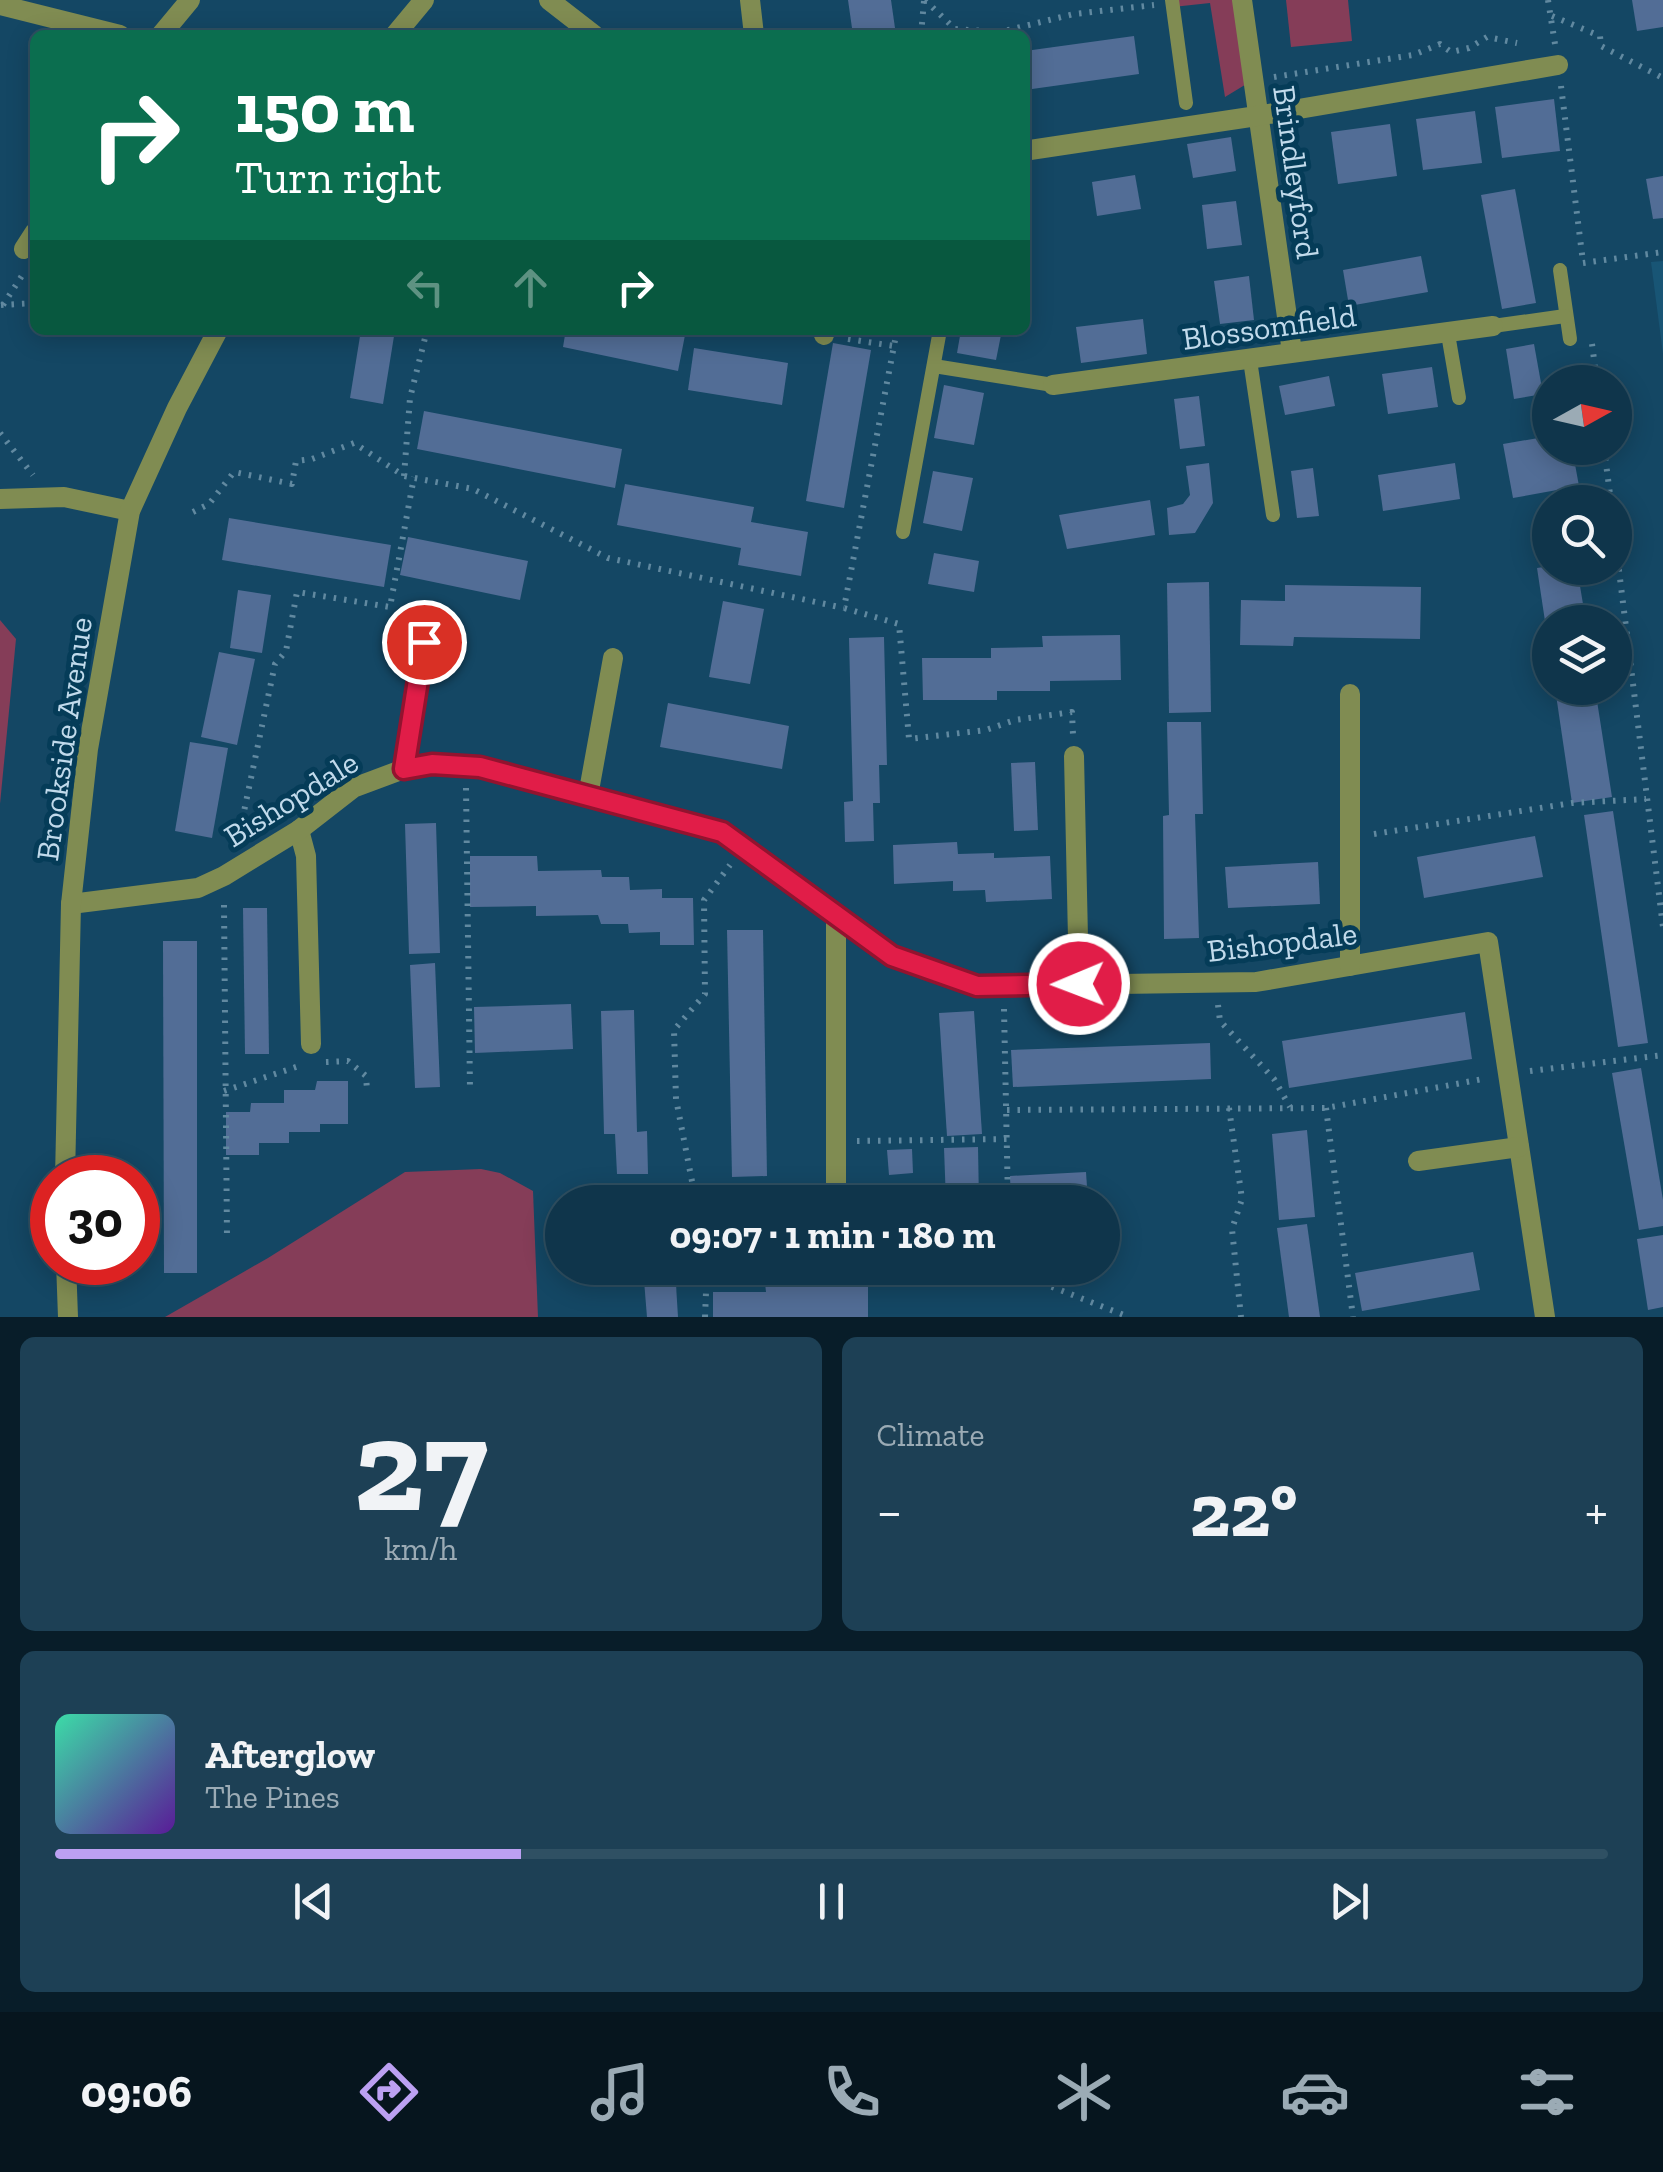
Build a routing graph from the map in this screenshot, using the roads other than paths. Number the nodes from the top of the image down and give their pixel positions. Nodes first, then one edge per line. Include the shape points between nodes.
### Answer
1 (190, 0) edge
2 (424, 0) edge
3 (549, 0) edge
4 (750, 0) edge
5 (1242, 0) edge
6 (1172, 1) edge
7 (0, 6) edge
8 (99, 30) edge
9 (165, 30) edge
10 (399, 30) edge
11 (588, 30) edge
12 (753, 30) edge
13 (1558, 65) road end
14 (1186, 103) dead end
15 (1257, 116) junction
16 (1030, 150) dead end
17 (1560, 270) dead end
18 (1565, 316) junction
19 (1493, 326) joint
20 (1448, 334) junction
21 (216, 335) edge
22 (939, 335) edge
23 (1570, 339) dead end
24 (1292, 352) junction
25 (1250, 360) junction
26 (934, 366) junction
27 (1053, 385) joint
28 (1459, 398) dead end
29 (0, 498) edge
30 (130, 511) junction
31 (1273, 515) dead end
32 (904, 532) dead end
33 (424, 642) dead end
34 (614, 658) dead end
35 (1350, 694) dead end
36 (1074, 756) road end
37 (404, 769) junction
38 (588, 796) junction
39 (300, 830) junction
40 (70, 904) junction
41 (836, 914) junction
42 (1350, 966) junction
43 (1079, 984) junction
44 (313, 1057) road end
45 (1519, 1147) junction
46 (66, 1155) edge
47 (1418, 1161) dead end
48 (836, 1185) edge
49 (67, 1285) edge
50 (68, 1317) edge
51 (1545, 1317) edge

1 - 9 street
2 - 10 street
3 - 11 street
4 - 12 street
5 - 15 street, Brindleyford
6 - 14 lane
7 - 8 street
13 - 15 street
15 - 16 street
15 - 24 street, Brindleyford
17 - 18 lane
18 - 19 lane
18 - 23 lane
19 - 20 street, Blossomfield
20 - 24 street, Blossomfield
20 - 28 lane
21 - 30 street, Brookside Avenue
22 - 26 lane
24 - 25 street, Blossomfield
25 - 27 street, Blossomfield
25 - 31 lane
26 - 27 lane
26 - 32 lane
29 - 30 street via 49,496
30 - 40 street, Brookside Avenue via 88,749
33 - 37 street
34 - 38 street
35 - 42 street
36 - 43 street
37 - 38 street, Bishopdale via 480,767
37 - 39 street, Bishopdale via 353,788
38 - 41 street, Bishopdale via 722,832
39 - 40 street, Bishopdale via 198,888
39 - 44 street
40 - 46 street, Brookside Avenue
41 - 43 street, Bishopdale via 892,956 977,986
41 - 48 street
42 - 43 street, Bishopdale via 1256,982
42 - 45 street, Bishopdale via 1488,942
45 - 47 street
45 - 51 street, Bishopdale
49 - 50 street

